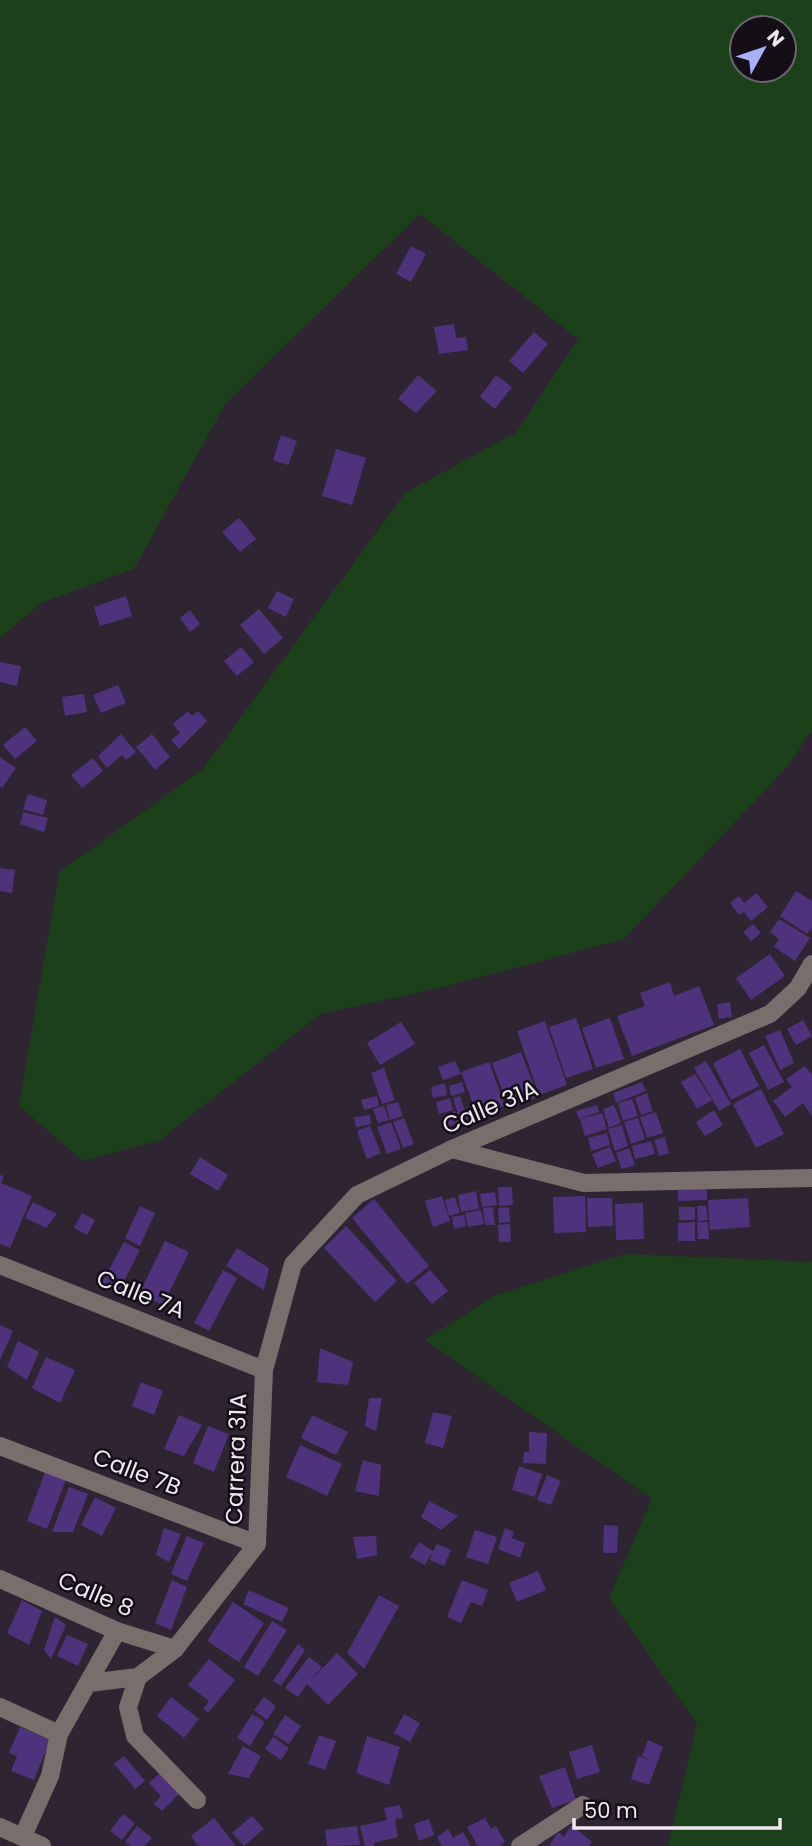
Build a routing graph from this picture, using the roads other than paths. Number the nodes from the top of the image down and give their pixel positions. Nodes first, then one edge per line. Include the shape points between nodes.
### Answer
1 (812, 964) edge
2 (452, 1149) junction
3 (812, 1178) edge
4 (0, 1265) edge
5 (264, 1370) junction
6 (0, 1446) edge
7 (257, 1544) junction
8 (0, 1579) edge
9 (117, 1631) junction
10 (175, 1648) junction
11 (138, 1677) junction
12 (89, 1683) junction
13 (0, 1707) edge
14 (59, 1734) junction
15 (197, 1801) dead end
16 (583, 1805) dead end
17 (0, 1827) edge
18 (23, 1836) junction
19 (42, 1846) edge
20 (520, 1846) edge

1 - 2 street, Calle 31A via 798,988 770,1014
2 - 3 street via 584,1183
2 - 5 street, Calle 31A via 357,1195 293,1264
4 - 5 street, Calle 7A
5 - 7 street, Carrera 31A
6 - 7 street, Calle 7B
7 - 10 street, Carrera 31A
8 - 9 street, Calle 8
9 - 10 street, Calle 8
9 - 12 street
10 - 11 street, Carrera 31A
11 - 12 street
11 - 15 street via 128,1707 135,1736
12 - 14 street
13 - 14 street
14 - 18 street via 50,1776
16 - 20 street
17 - 18 street
18 - 19 street

